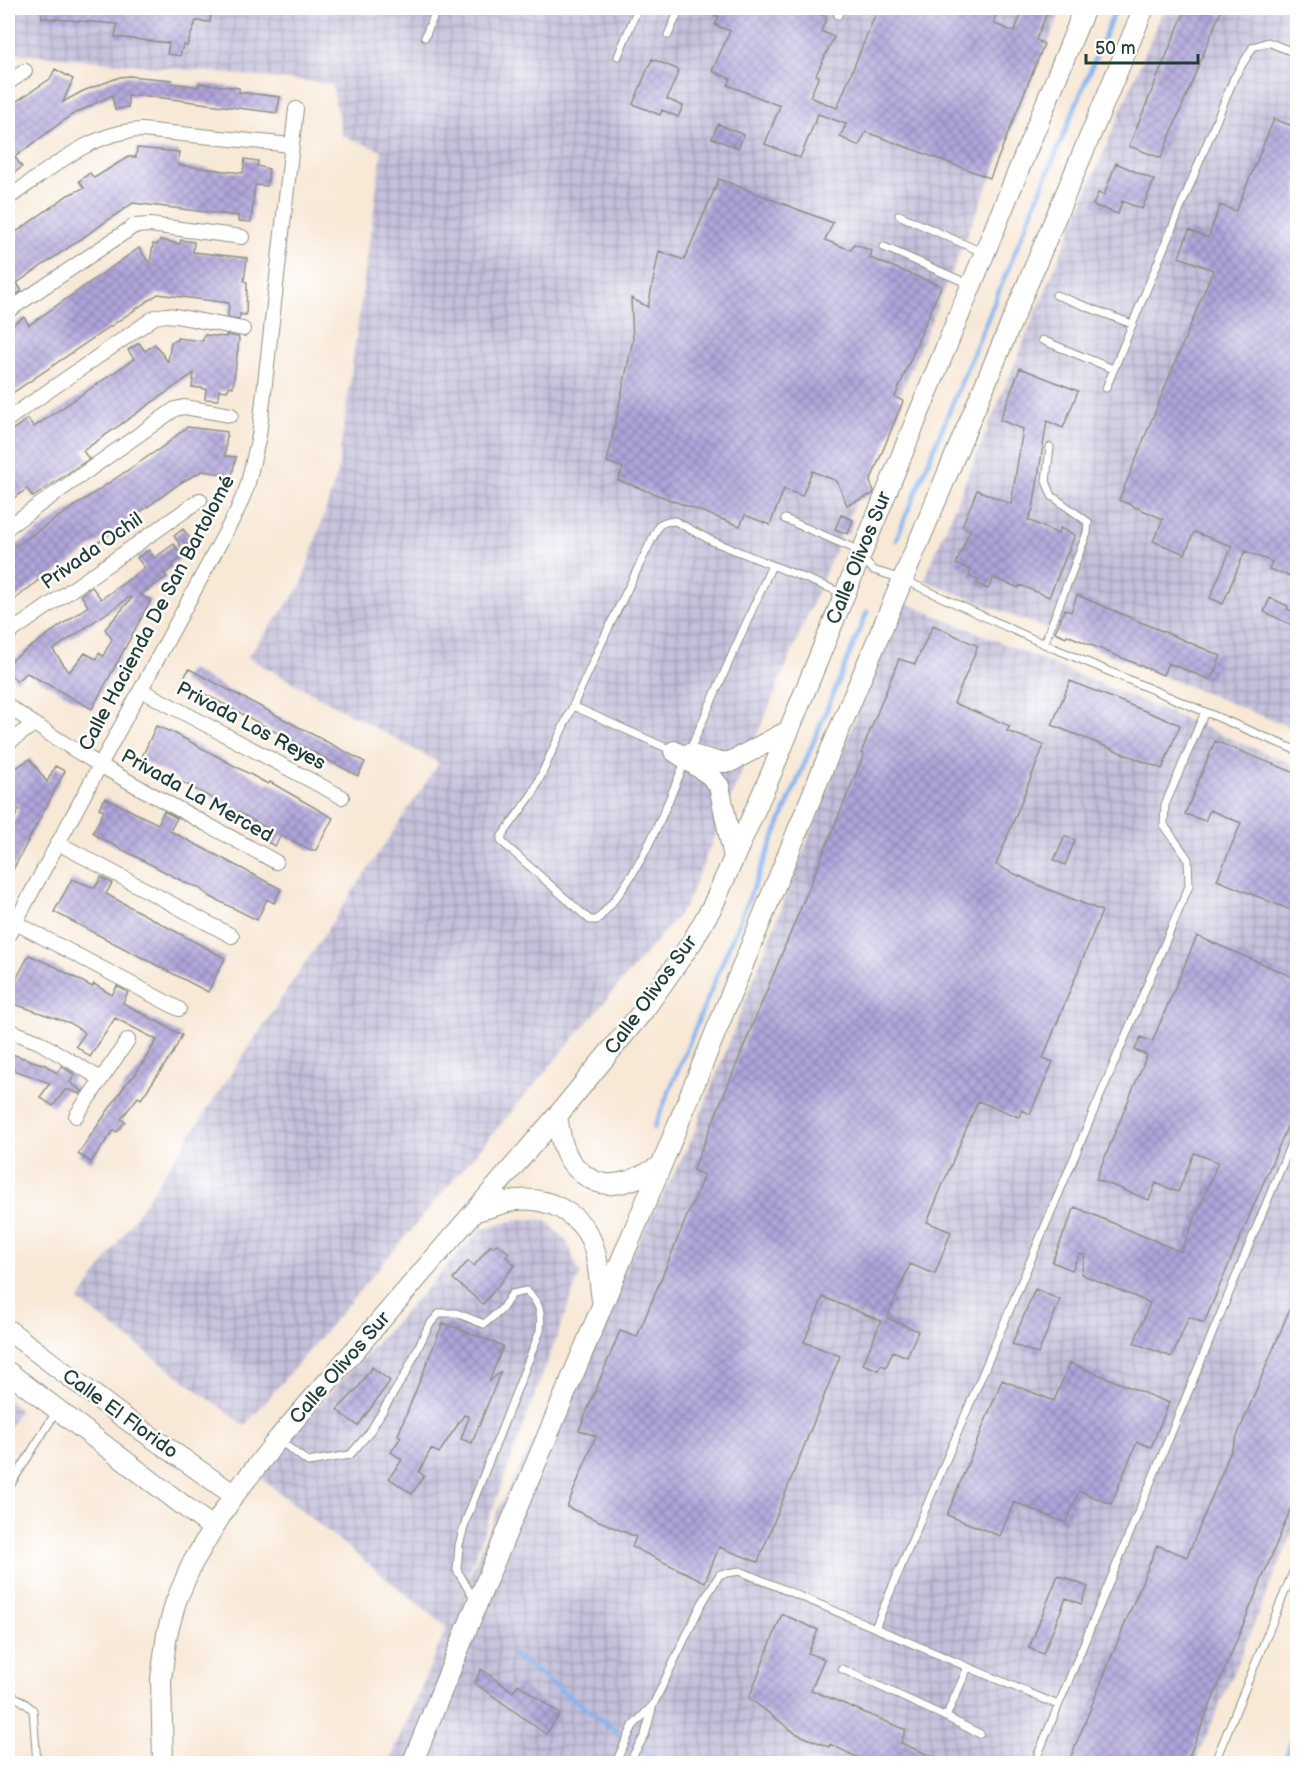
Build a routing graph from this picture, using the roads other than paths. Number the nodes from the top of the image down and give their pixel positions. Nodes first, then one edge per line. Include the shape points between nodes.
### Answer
1 (437, 8) edge
2 (638, 8) edge
3 (680, 8) edge
4 (1144, 8) edge
5 (1082, 12) edge
6 (668, 35) dead end
7 (425, 38) dead end
8 (1298, 54) edge
9 (618, 56) dead end
10 (25, 71) dead end
11 (8, 83) edge
12 (296, 109) dead end
13 (291, 145) junction
14 (8, 198) edge
15 (899, 215) dead end
16 (242, 237) dead end
17 (884, 247) dead end
18 (984, 253) junction
19 (971, 285) junction
20 (1056, 295) dead end
21 (8, 311) edge
22 (1132, 324) junction
23 (243, 329) dead end
24 (1042, 339) dead end
25 (1113, 369) junction
26 (1106, 387) dead end
27 (231, 415) dead end
28 (8, 419) edge
29 (1050, 447) dead end
30 (200, 500) dead end
31 (785, 519) dead end
32 (8, 527) edge
33 (860, 556) junction
34 (772, 565) junction
35 (902, 579) junction
36 (844, 594) junction
37 (8, 634) edge
38 (1044, 644) junction
39 (141, 690) junction
40 (8, 706) edge
41 (573, 706) junction
42 (1204, 712) junction
43 (34, 724) junction
44 (788, 731) junction
45 (8, 742) edge
46 (1298, 751) edge
47 (683, 755) junction
48 (730, 762) junction
49 (100, 765) junction
50 (719, 786) junction
51 (342, 797) dead end
52 (58, 843) junction
53 (734, 858) junction
54 (276, 862) dead end
55 (15, 923) junction
56 (8, 936) edge
57 (232, 936) dead end
58 (179, 1009) dead end
59 (8, 1029) edge
60 (128, 1040) dead end
61 (101, 1079) junction
62 (76, 1116) dead end
63 (557, 1116) junction
64 (1298, 1127) edge
65 (661, 1166) junction
66 (476, 1211) junction
67 (602, 1303) junction
68 (8, 1330) edge
69 (8, 1372) edge
70 (57, 1410) junction
71 (278, 1439) junction
72 (8, 1489) edge
73 (234, 1495) junction
74 (213, 1528) junction
75 (1298, 1560) edge
76 (476, 1604) junction
77 (875, 1628) junction
78 (968, 1667) junction
79 (842, 1669) dead end
80 (8, 1696) edge
81 (652, 1705) junction
82 (1058, 1705) junction
83 (946, 1717) junction
84 (980, 1734) dead end
85 (630, 1761) edge
86 (37, 1763) edge
87 (8, 1764) edge
88 (163, 1764) edge
89 (412, 1764) edge
90 (615, 1764) edge
91 (1034, 1764) edge
92 (1214, 1764) edge

1 - 7 lane
2 - 9 lane
3 - 6 lane
4 - 35 main road
5 - 18 main road, Calle Olivos Sur
8 - 22 lane via 1268,42 1253,46 1234,78
10 - 11 street
12 - 13 street, Calle Hacienda De San Bartolomé
13 - 14 street via 124,130 84,147
13 - 39 street, Calle Hacienda De San Bartolomé via 254,462 237,511
15 - 18 lane
16 - 21 street via 134,226
17 - 19 lane
18 - 19 main road, Calle Olivos Sur
19 - 33 main road, Calle Olivos Sur
20 - 22 lane
22 - 25 lane
23 - 28 street via 176,316 155,317
24 - 25 lane
25 - 26 lane
27 - 32 street via 175,409
29 - 38 lane via 1046,481 1052,496 1088,522
30 - 37 street, Privada Ochil
31 - 33 lane via 853,548
33 - 35 lane via 873,570
33 - 36 main road, Calle Olivos Sur
34 - 36 lane
34 - 41 lane via 675,521 659,525
34 - 47 lane
35 - 38 lane
35 - 65 main road
36 - 44 main road, Calle Olivos Sur
38 - 42 lane
39 - 49 street, Calle Hacienda De San Bartolomé
39 - 51 street, Privada Los Reyes
40 - 43 street, Privada La Merced
41 - 47 lane
41 - 47 lane via 533,793 501,841 590,920 597,920 644,857
42 - 46 lane
42 - 77 lane via 1164,805 1164,825 1188,859 1189,886
43 - 45 street
43 - 49 street, Privada La Merced
44 - 48 main road
44 - 53 main road, Calle Olivos Sur
47 - 48 main road
47 - 50 main road
48 - 50 main road
49 - 52 street, Calle Hacienda De San Bartolomé
49 - 54 street, Privada La Merced
50 - 53 main road
52 - 55 street, Calle Hacienda De San Bartolomé
52 - 57 street
53 - 63 main road, Calle Olivos Sur via 713,905 670,975
55 - 56 street, Calle Hacienda De San Bartolomé
55 - 58 street
59 - 61 street via 39,1041
60 - 61 street
61 - 62 street
63 - 65 main road via 569,1160 592,1179 611,1185 633,1180
63 - 66 main road, Calle Olivos Sur
64 - 82 lane
65 - 67 main road
66 - 67 main road via 516,1200 537,1200 554,1204 576,1220 590,1239 597,1259
66 - 71 main road, Calle Olivos Sur
67 - 76 main road
68 - 73 main road, Calle El Florido
69 - 70 main road, Calle El Florido
70 - 72 lane
70 - 74 main road, Calle El Florido
71 - 73 main road, Calle Olivos Sur
71 - 76 lane via 308,1462 350,1455 369,1433 429,1324 440,1313 484,1324 512,1294 526,1291 536,1298 542,1314 540,1330 459,1545 457,1570
73 - 74 main road, Calle Olivos Sur
74 - 88 main road, Calle Olivos Sur via 192,1564 167,1634 161,1678
75 - 92 lane
76 - 89 main road
77 - 78 lane
77 - 81 lane via 740,1571 720,1574
78 - 82 lane
78 - 83 lane
79 - 83 lane
80 - 86 lane via 33,1710
81 - 85 lane via 645,1735
81 - 90 lane via 633,1726
82 - 91 lane
83 - 84 lane
86 - 87 lane

